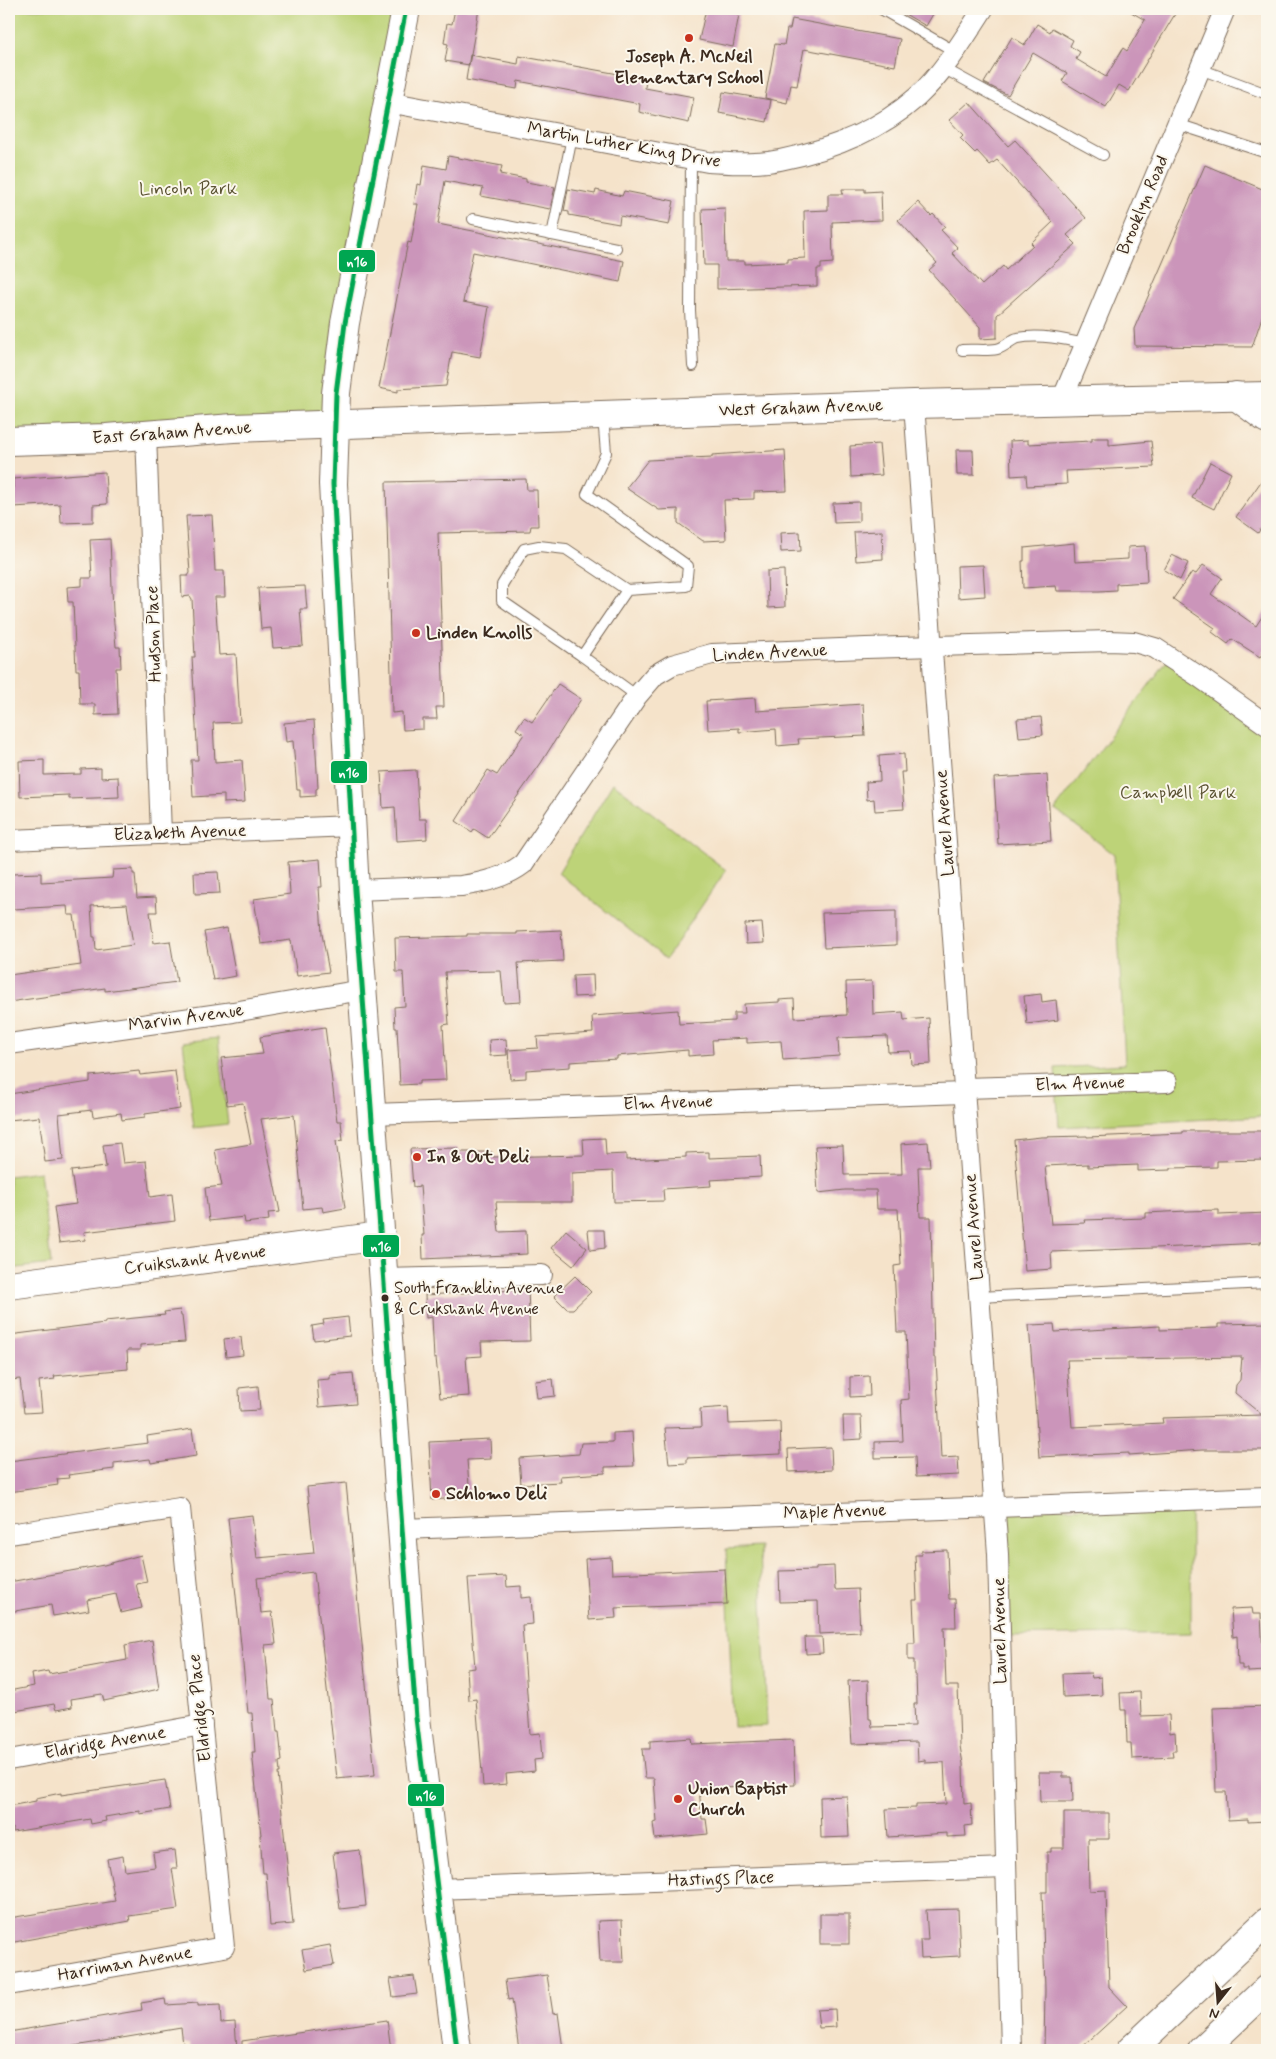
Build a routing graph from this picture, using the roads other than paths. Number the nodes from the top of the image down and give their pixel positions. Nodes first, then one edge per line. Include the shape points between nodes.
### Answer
1 (406, 9) edge
2 (882, 9) edge
3 (982, 9) edge
4 (1225, 9) edge
5 (956, 52) junction
6 (943, 68) junction
7 (1200, 69) junction
8 (1267, 94) edge
9 (388, 102) junction
10 (1177, 124) junction
11 (572, 137) junction
12 (1267, 153) edge
13 (1103, 155) dead end
14 (691, 159) junction
15 (473, 219) dead end
16 (552, 235) junction
17 (616, 248) dead end
18 (1085, 344) junction
19 (962, 350) dead end
20 (693, 366) dead end
21 (1062, 400) junction
22 (1266, 400) edge
23 (914, 404) junction
24 (603, 415) junction
25 (335, 425) junction
26 (146, 434) junction
27 (9, 441) edge
28 (627, 590) junction
29 (932, 647) junction
30 (582, 656) junction
31 (637, 696) junction
32 (1267, 725) edge
33 (351, 826) junction
34 (161, 834) junction
35 (9, 840) edge
36 (355, 890) junction
37 (362, 990) junction
38 (9, 1044) edge
39 (1167, 1082) dead end
40 (964, 1090) junction
41 (372, 1114) junction
42 (381, 1236) junction
43 (542, 1275) dead end
44 (384, 1279) junction
45 (1267, 1283) edge
46 (9, 1285) edge
47 (979, 1298) junction
48 (1267, 1497) edge
49 (994, 1506) junction
50 (402, 1529) junction
51 (9, 1534) edge
52 (202, 1725) junction
53 (9, 1760) edge
54 (1006, 1868) junction
55 (437, 1889) junction
56 (1267, 1922) edge
57 (222, 1929) joint
58 (9, 1985) edge
59 (1267, 1989) edge
60 (457, 2050) edge
61 (1011, 2050) edge
62 (1131, 2050) edge
63 (1202, 2050) edge

1 - 9 main road
2 - 5 lane
3 - 5 street, Martin Luther King Drive
4 - 7 street, Brooklyn Road
5 - 6 street, Martin Luther King Drive
6 - 13 lane
6 - 14 street, Martin Luther King Drive via 904,107 840,145 779,160 742,163
7 - 8 lane
7 - 10 street, Brooklyn Road
9 - 11 street, Martin Luther King Drive
9 - 25 main road via 345,323
10 - 12 lane
10 - 18 street, Brooklyn Road
11 - 14 street, Martin Luther King Drive
11 - 16 lane
14 - 20 lane
15 - 16 lane
16 - 17 lane
18 - 19 lane via 1062,339 1022,338 997,349
18 - 21 street, Brooklyn Road
21 - 22 main road, West Graham Avenue via 1236,396
21 - 23 main road, West Graham Avenue
23 - 24 main road, West Graham Avenue
23 - 29 street, Laurel Avenue
24 - 25 main road, West Graham Avenue
24 - 28 lane via 606,453 588,494 688,566 686,586
25 - 26 main road, East Graham Avenue
25 - 33 main road via 333,484
26 - 27 main road, East Graham Avenue
26 - 34 street, Hudson Place
28 - 30 lane
28 - 30 lane via 566,549 539,546 524,549 502,585 502,601
29 - 31 street, Linden Avenue via 712,654 672,665 655,675
29 - 32 street, Linden Avenue via 1134,642 1154,648
29 - 40 street, Laurel Avenue
30 - 31 lane
31 - 36 street, Linden Avenue via 523,864 514,871 461,886
33 - 34 street, Elizabeth Avenue
33 - 36 main road
34 - 35 street, Elizabeth Avenue
36 - 37 main road
37 - 38 street, Marvin Avenue
37 - 41 main road
39 - 40 street, Elm Avenue
40 - 41 street, Elm Avenue
40 - 47 street, Laurel Avenue
41 - 42 main road
42 - 44 main road
42 - 46 main road, Cruikshank Avenue
43 - 44 street
44 - 50 main road
45 - 47 lane
47 - 49 street, Laurel Avenue
48 - 49 street, Maple Avenue
49 - 50 street, Maple Avenue
49 - 54 street, Laurel Avenue
50 - 55 main road via 416,1718
51 - 52 street, Eldridge Place via 180,1508
52 - 53 street, Eldridge Avenue
52 - 57 street, Eldridge Place
54 - 55 street, Hastings Place
54 - 61 street, Laurel Avenue
55 - 60 main road
56 - 62 main road
57 - 58 street, Harriman Avenue via 224,1947
59 - 63 main road

